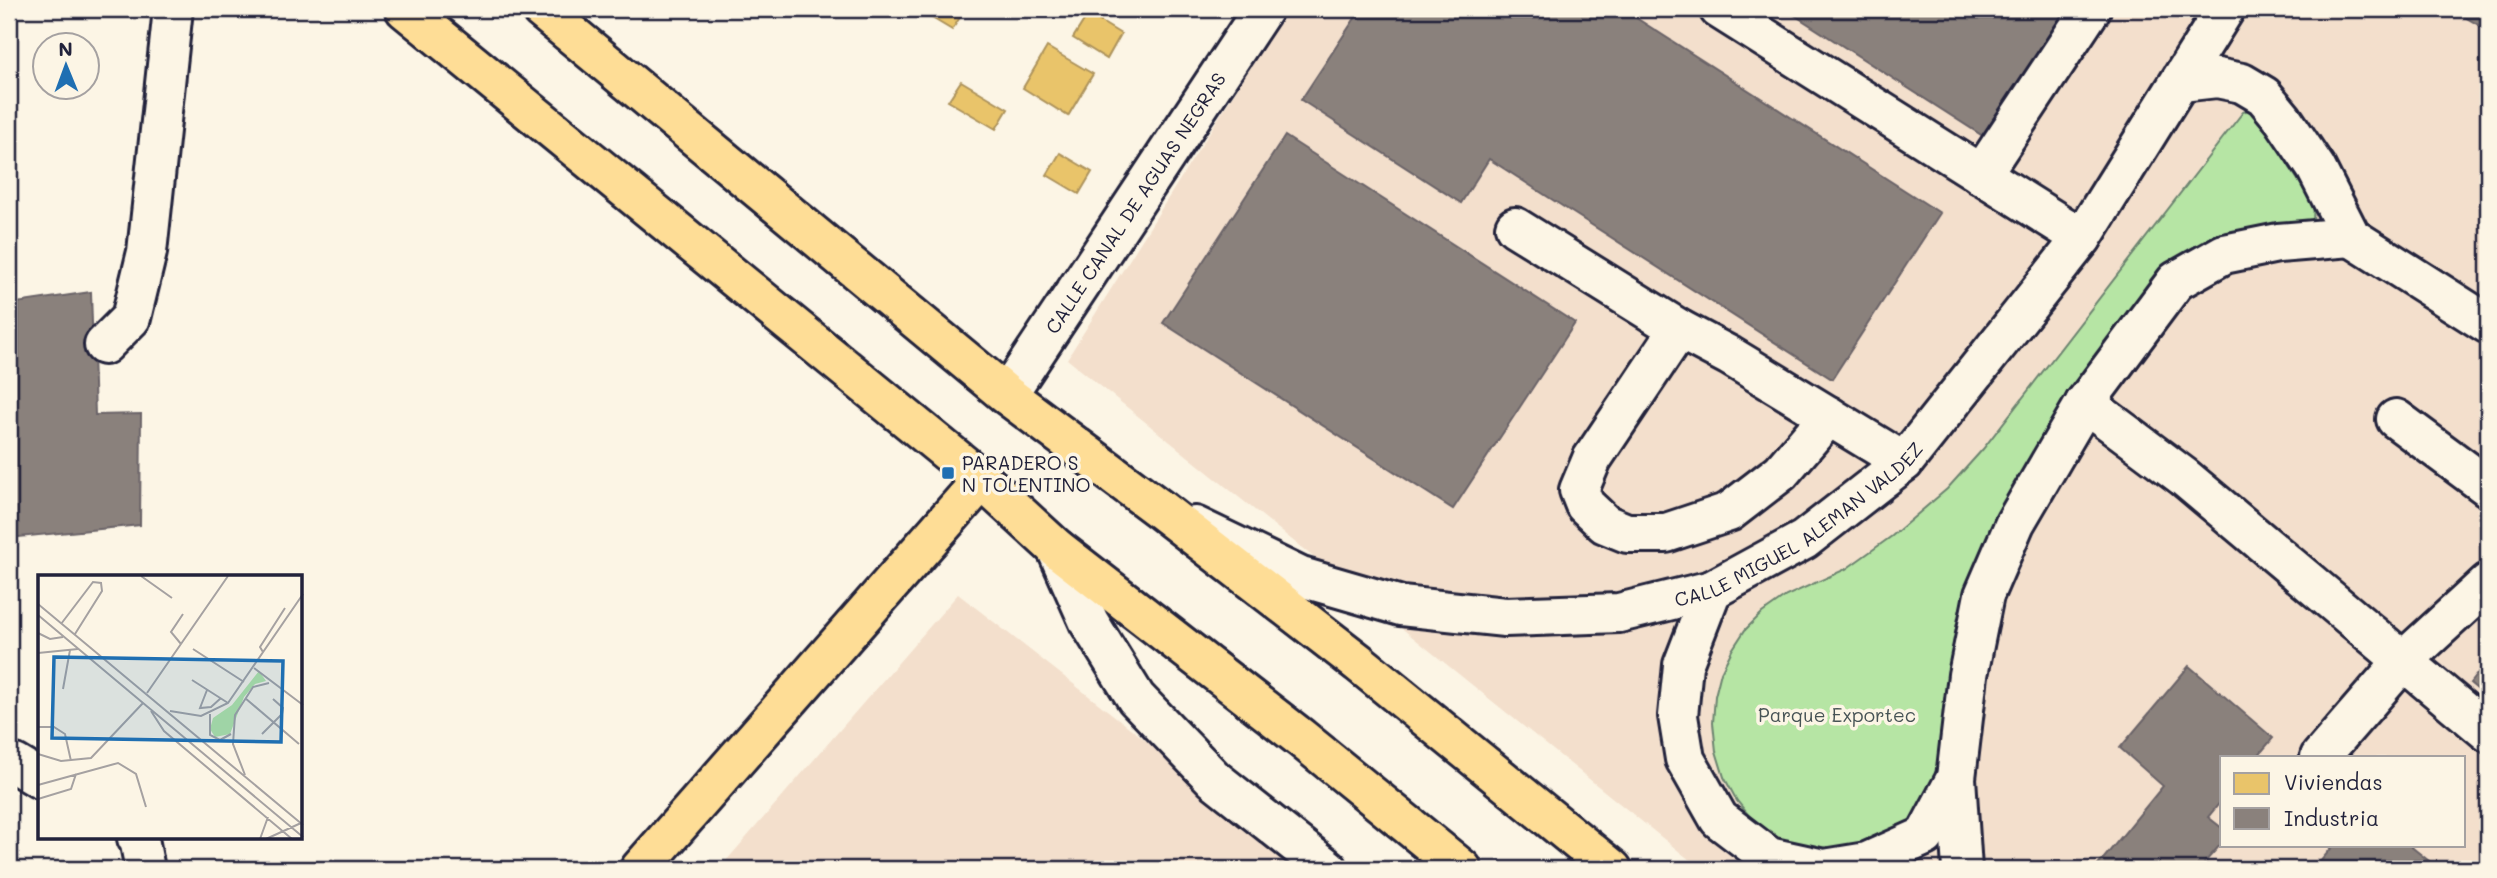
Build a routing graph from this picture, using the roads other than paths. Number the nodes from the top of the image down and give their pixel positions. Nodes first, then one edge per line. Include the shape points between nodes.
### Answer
1 (173, 9) edge
2 (405, 9) edge
3 (541, 9) edge
4 (1263, 9) edge
5 (1719, 9) edge
6 (2091, 9) edge
7 (2225, 9) edge
8 (2181, 82) junction
9 (1982, 175) junction
10 (1516, 227) dead end
11 (2351, 237) junction
12 (2082, 238) junction
13 (2488, 324) edge
14 (1679, 329) junction
15 (104, 345) dead end
16 (1007, 395) junction
17 (2085, 403) junction
18 (1829, 416) junction
19 (2396, 419) dead end
20 (1904, 462) junction
21 (982, 480) junction
22 (2488, 487) edge
23 (1161, 510) junction
24 (1056, 548) junction
25 (2488, 583) edge
26 (1712, 590) junction
27 (2404, 660) junction
28 (2488, 732) edge
29 (2321, 756) edge
30 (9, 764) edge
31 (38, 778) edge
32 (1956, 778) junction
33 (139, 840) edge
34 (145, 869) edge
35 (640, 869) edge
36 (1328, 869) edge
37 (1462, 869) edge
38 (1612, 869) edge
39 (1962, 869) edge

1 - 15 street via 147,252 131,318
2 - 21 main road
3 - 16 main road
4 - 16 street, CALLE CANAL DE AGUAS NEGRAS
5 - 9 street
6 - 9 street
7 - 8 street, CALLE MIGUEL ALEMAN VALDEZ
8 - 11 street via 2217,78 2242,83 2264,96 2316,168
8 - 12 street, CALLE MIGUEL ALEMAN VALDEZ
9 - 12 street
10 - 14 street
11 - 13 street
11 - 17 street via 2278,243 2224,254 2176,281
12 - 20 street, CALLE MIGUEL ALEMAN VALDEZ
14 - 18 street
14 - 18 street via 1592,459 1579,490 1584,505 1605,524 1627,533 1666,533 1729,512 1781,472
16 - 23 main road
17 - 27 street via 2183,477
17 - 32 street via 2015,523 1984,595 1968,675
18 - 20 street
19 - 22 street
20 - 26 street, CALLE MIGUEL ALEMAN VALDEZ via 1804,540
21 - 24 main road
21 - 35 main road
23 - 26 street, CALLE MIGUEL ALEMAN VALDEZ via 1301,577 1401,606 1505,617 1619,613
23 - 38 main road via 1359,663
24 - 36 street via 1089,622 1136,698 1214,779
24 - 37 main road
25 - 27 street
26 - 32 street via 1683,665 1678,716 1685,759 1719,819 1729,827 1769,857 1824,869 1867,862 1925,836
27 - 28 street
27 - 29 street
30 - 31 street
32 - 39 street
33 - 34 street

